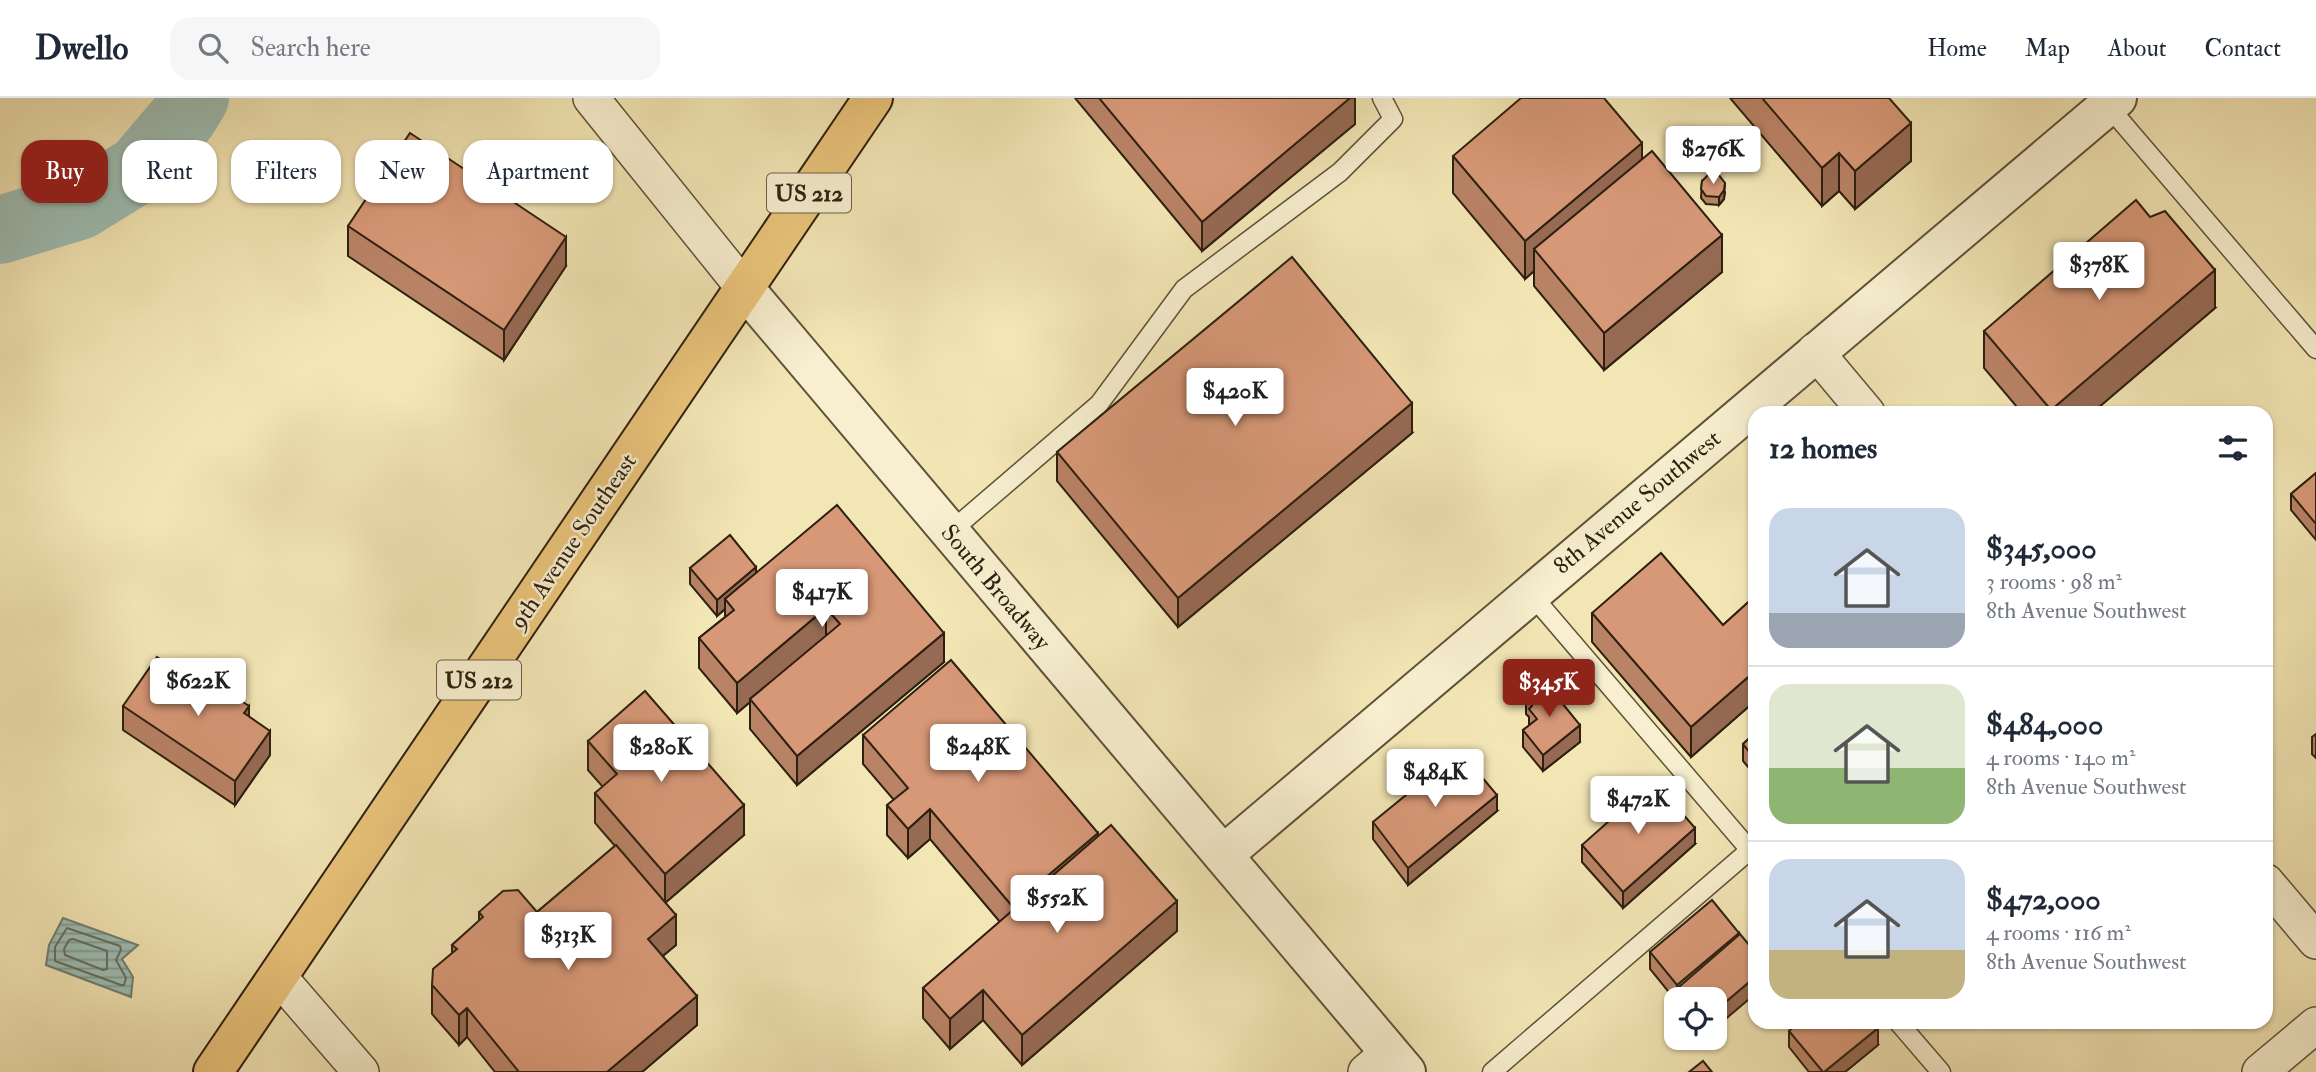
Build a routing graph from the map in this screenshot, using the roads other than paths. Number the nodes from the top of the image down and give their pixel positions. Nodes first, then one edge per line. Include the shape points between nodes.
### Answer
1 (591, 98) edge
2 (873, 98) edge
3 (1382, 98) edge
4 (2113, 102) edge
5 (744, 288) junction
6 (2316, 349) edge
7 (1815, 351) junction
8 (1750, 406) edge
9 (1861, 406) edge
10 (1748, 408) edge
11 (950, 532) junction
12 (1530, 593) junction
13 (1748, 847) edge
14 (1223, 855) junction
15 (1748, 857) edge
16 (2273, 891) edge
17 (2316, 941) edge
18 (278, 976) junction
19 (2316, 1025) edge
20 (1904, 1029) edge
21 (1387, 1066) edge
22 (213, 1072) edge
23 (361, 1072) edge
24 (1492, 1072) edge
25 (1941, 1072) edge
26 (2260, 1072) edge

1 - 5 street, South Broadway
2 - 5 main road, US 212
3 - 11 lane via 1393,119 1376,137 1340,172 1184,289 1099,404
4 - 6 lane
4 - 7 street, 8th Avenue Southwest
5 - 11 street, South Broadway
5 - 18 main road, 9th Avenue Southeast / US 212
7 - 8 street, 8th Avenue Southwest
7 - 9 street
10 - 12 street, 8th Avenue Southwest
11 - 14 street, South Broadway
12 - 13 lane
12 - 14 street, 8th Avenue Southwest
14 - 21 street, South Broadway
15 - 24 lane
16 - 17 street
18 - 22 main road, 9th Avenue Southeast / US 212
18 - 23 street
19 - 26 street
20 - 25 lane

